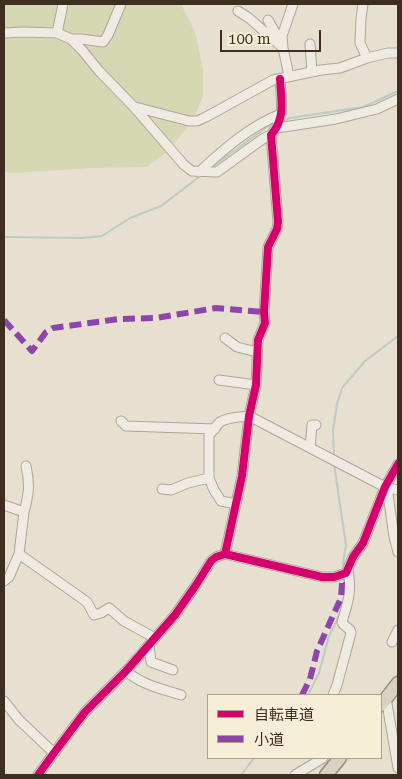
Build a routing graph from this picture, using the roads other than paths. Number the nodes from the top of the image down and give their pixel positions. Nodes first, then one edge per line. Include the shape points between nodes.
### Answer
1 (63, 4) edge
2 (121, 4) edge
3 (293, 4) edge
4 (363, 4) edge
5 (238, 11) dead end
6 (268, 20) dead end
7 (4, 33) edge
8 (57, 33) junction
9 (71, 39) junction
10 (310, 44) dead end
11 (283, 48) junction
12 (398, 53) edge
13 (367, 58) junction
14 (312, 72) junction
15 (289, 76) junction
16 (280, 79) junction
17 (398, 99) edge
18 (134, 107) junction
19 (281, 116) junction
20 (275, 130) junction
21 (199, 172) junction
22 (225, 338) dead end
23 (257, 352) junction
24 (219, 380) dead end
25 (256, 385) junction
26 (249, 416) junction
27 (121, 421) dead end
28 (316, 425) dead end
29 (215, 428) junction
30 (310, 448) junction
31 (398, 464) edge
32 (26, 466) dead end
33 (210, 478) junction
34 (386, 487) junction
35 (162, 489) dead end
36 (398, 490) edge
37 (236, 504) junction
38 (4, 505) edge
39 (24, 512) junction
40 (398, 552) edge
41 (19, 554) junction
42 (225, 554) junction
43 (345, 573) junction
44 (4, 582) edge
45 (396, 627) edge
46 (152, 641) junction
47 (392, 642) dead end
48 (173, 670) dead end
49 (126, 671) junction
50 (398, 683) edge
51 (333, 694) edge
52 (181, 695) dead end
53 (4, 701) edge
54 (384, 701) edge
55 (54, 753) junction
56 (322, 759) edge
57 (339, 759) edge
58 (398, 768) edge
59 (299, 774) edge
60 (38, 775) edge
61 (326, 775) edge

1 - 8 street
2 - 9 street via 102,42
3 - 11 street via 282,36
4 - 13 street via 360,43
5 - 11 street
6 - 11 street
7 - 8 street
8 - 9 street
9 - 18 street
10 - 14 street
11 - 15 street
12 - 13 street
13 - 14 street via 340,68
14 - 15 street
15 - 16 street
16 - 18 street via 197,120 189,121
16 - 19 street
17 - 20 street via 377,109
18 - 21 street via 184,165
19 - 20 street
19 - 21 street via 261,123 225,148
20 - 21 street via 217,172
20 - 23 street via 278,222 268,247 264,323
22 - 23 street via 237,347
23 - 25 street
24 - 25 street
25 - 26 street
26 - 29 street via 231,418
26 - 30 street
26 - 37 street
27 - 29 street via 126,426
28 - 30 street via 312,425
29 - 33 street via 210,435
30 - 34 street
31 - 34 street
32 - 39 street via 29,496
33 - 35 street via 171,490
33 - 37 street via 221,501
34 - 36 street
34 - 40 street
34 - 43 street via 363,543
37 - 42 street
38 - 39 street
39 - 41 street
41 - 44 street
41 - 46 street via 87,602 94,614 109,608
42 - 43 street via 322,577
42 - 46 street via 211,560 175,614
43 - 51 street via 350,586 350,600 342,624 351,633
45 - 47 street
46 - 48 street via 151,662
46 - 49 street
49 - 52 street via 143,683
49 - 55 street via 85,712
50 - 54 highway
53 - 55 street
54 - 58 street
55 - 60 street
56 - 59 street
57 - 61 highway

